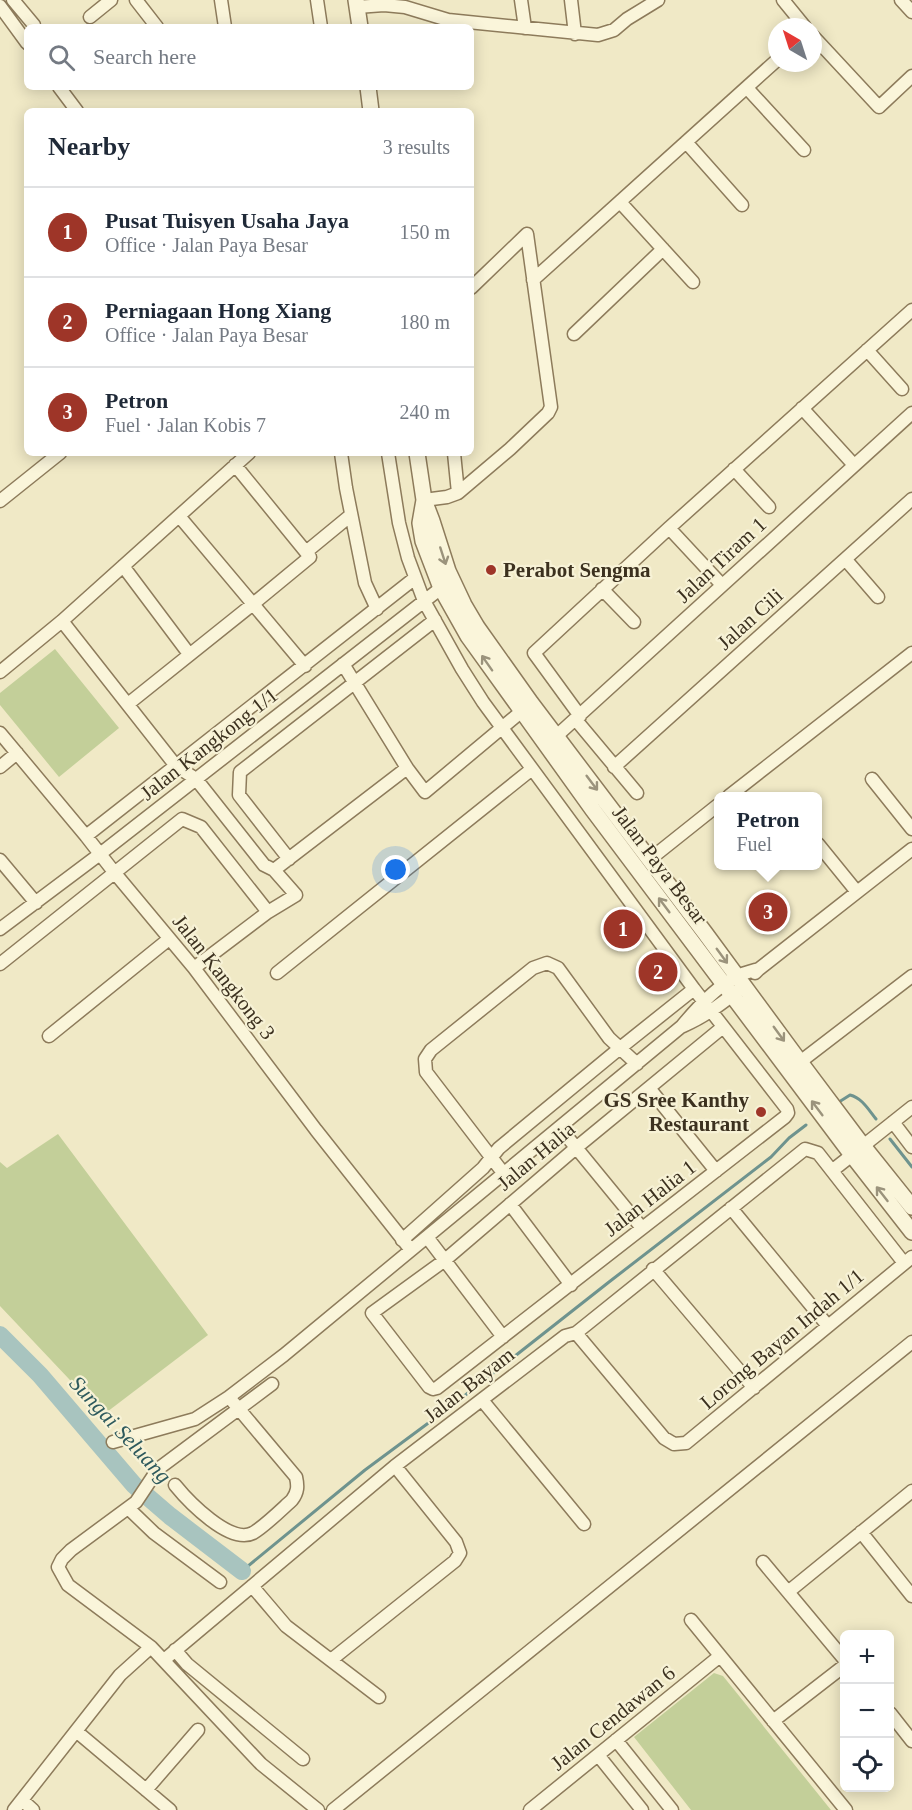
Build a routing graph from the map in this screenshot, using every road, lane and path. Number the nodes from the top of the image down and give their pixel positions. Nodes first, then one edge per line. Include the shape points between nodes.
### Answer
1 (13, 0) edge
2 (111, 0) edge
3 (136, 0) edge
4 (221, 0) edge
5 (316, 0) edge
6 (521, 0) edge
7 (571, 0) edge
8 (658, 0) edge
9 (783, 0) edge
10 (901, 0) edge
11 (357, 3) edge
12 (405, 3) edge
13 (0, 6) edge
14 (912, 12) edge
15 (90, 17) dead end
16 (798, 18) edge
17 (33, 24) edge
18 (156, 24) edge
19 (225, 24) edge
20 (320, 24) edge
21 (360, 24) edge
22 (525, 28) junction
23 (575, 34) junction
24 (24, 39) edge
25 (822, 46) edge
26 (768, 68) edge
27 (912, 76) edge
28 (747, 88) junction
29 (61, 90) edge
30 (368, 90) edge
31 (75, 108) edge
32 (371, 108) edge
33 (686, 142) junction
34 (804, 150) dead end
35 (620, 202) junction
36 (742, 205) dead end
37 (663, 249) junction
38 (533, 280) junction
39 (693, 282) dead end
40 (474, 285) edge
41 (912, 310) edge
42 (573, 334) dead end
43 (867, 350) junction
44 (902, 389) dead end
45 (802, 408) junction
46 (912, 413) edge
47 (56, 456) edge
48 (246, 456) edge
49 (341, 456) edge
50 (388, 456) edge
51 (417, 456) edge
52 (454, 456) edge
53 (235, 465) junction
54 (854, 465) junction
55 (734, 469) junction
56 (458, 493) junction
57 (912, 499) edge
58 (424, 500) junction
59 (0, 501) edge
60 (769, 507) dead end
61 (351, 515) junction
62 (178, 516) junction
63 (669, 528) junction
64 (308, 554) junction
65 (846, 560) junction
66 (123, 566) junction
67 (415, 578) junction
68 (722, 585) junction
69 (441, 588) junction
70 (602, 589) junction
71 (878, 597) dead end
72 (424, 601) junction
73 (253, 604) junction
74 (377, 609) junction
75 (435, 620) junction
76 (62, 621) junction
77 (634, 622) dead end
78 (912, 653) edge
79 (189, 654) junction
80 (343, 664) junction
81 (305, 666) junction
82 (0, 672) edge
83 (354, 684) junction
84 (128, 704) junction
85 (526, 707) junction
86 (578, 718) junction
87 (502, 729) junction
88 (0, 733) edge
89 (551, 741) junction
90 (17, 753) junction
91 (176, 766) junction
92 (614, 766) junction
93 (0, 767) edge
94 (406, 768) junction
95 (532, 769) junction
96 (196, 779) junction
97 (872, 779) dead end
98 (734, 792) edge
99 (637, 793) dead end
100 (714, 808) edge
101 (912, 829) edge
102 (86, 836) junction
103 (822, 849) edge
104 (912, 849) edge
105 (100, 854) junction
106 (289, 859) junction
107 (0, 860) edge
108 (649, 860) junction
109 (274, 870) junction
110 (114, 872) junction
111 (856, 892) junction
112 (36, 903) junction
113 (268, 912) junction
114 (0, 929) edge
115 (169, 939) junction
116 (0, 964) edge
117 (194, 968) junction
118 (278, 973) dead end
119 (912, 976) edge
120 (734, 986) junction
121 (694, 989) junction
122 (708, 1006) junction
123 (723, 1027) junction
124 (49, 1036) dead end
125 (620, 1048) junction
126 (800, 1062) junction
127 (637, 1064) junction
128 (649, 1088) junction
129 (912, 1107) edge
130 (893, 1122) junction
131 (560, 1128) junction
132 (577, 1147) junction
133 (912, 1147) edge
134 (857, 1151) junction
135 (491, 1157) junction
136 (832, 1170) junction
137 (716, 1171) junction
138 (504, 1174) junction
139 (510, 1204) junction
140 (912, 1207) edge
141 (731, 1208) junction
142 (642, 1228) junction
143 (912, 1232) edge
144 (427, 1238) junction
145 (402, 1240) junction
146 (411, 1251) junction
147 (445, 1260) junction
148 (908, 1260) edge
149 (653, 1269) junction
150 (571, 1285) junction
151 (828, 1326) junction
152 (576, 1333) junction
153 (503, 1337) junction
154 (912, 1342) edge
155 (272, 1383) dead end
156 (754, 1388) junction
157 (433, 1389) joint
158 (229, 1397) junction
159 (482, 1400) junction
160 (239, 1408) junction
161 (113, 1442) dead end
162 (395, 1466) junction
163 (175, 1485) dead end
164 (912, 1491) edge
165 (132, 1505) junction
166 (584, 1524) dead end
167 (861, 1532) junction
168 (763, 1562) dead end
169 (220, 1582) dead end
170 (252, 1586) junction
171 (788, 1592) junction
172 (912, 1596) edge
173 (691, 1620) dead end
174 (151, 1647) junction
175 (175, 1650) junction
176 (840, 1654) edge
177 (720, 1656) junction
178 (164, 1660) junction
179 (331, 1660) junction
180 (840, 1669) edge
181 (379, 1697) dead end
182 (894, 1718) edge
183 (773, 1721) junction
184 (198, 1730) dead end
185 (76, 1731) junction
186 (616, 1740) junction
187 (912, 1741) edge
188 (598, 1755) junction
189 (303, 1759) dead end
190 (146, 1790) junction
191 (18, 1805) edge
192 (33, 1810) edge
193 (170, 1810) edge
194 (318, 1810) edge
195 (333, 1810) edge
196 (530, 1810) edge
197 (642, 1810) edge
198 (672, 1810) edge
199 (846, 1810) edge

1 - 17 street
2 - 15 street
3 - 18 street
4 - 19 street
5 - 20 street
6 - 22 street
7 - 23 street
8 - 23 street via 614,30 598,35
9 - 16 street
10 - 14 street
11 - 12 street
11 - 21 street
12 - 22 street via 448,20
13 - 24 street
22 - 23 street
25 - 27 street via 879,107
26 - 28 street
28 - 33 street
28 - 34 street
29 - 31 street
30 - 32 street
33 - 35 street
33 - 36 street
35 - 37 street
35 - 38 street
37 - 39 street
37 - 42 street
38 - 40 street via 527,234
38 - 56 street via 551,407
41 - 43 street
43 - 44 street
43 - 45 street
45 - 54 street
45 - 55 street
46 - 54 street, Jalan Tiram 1
47 - 59 street
48 - 53 street
49 - 61 street
50 - 67 street, Jalan Halia 1 via 399,524
51 - 58 street, Jalan Paya Besar
52 - 56 street
53 - 62 street
53 - 64 street
54 - 68 street, Jalan Tiram 1
55 - 60 street
55 - 63 street
56 - 58 street
57 - 65 street, Jalan Cili
58 - 69 street, Jalan Paya Besar via 420,523 423,542
58 -> 85 street, Jalan Paya Besar via 464,605
61 - 64 street
61 - 74 street via 365,583
62 - 66 street
62 - 73 street
63 - 68 street
63 - 70 street
64 - 73 street
65 - 71 street
65 - 92 street, Jalan Cili
66 - 76 street
66 - 79 street
67 - 72 street, Jalan Halia 1
67 - 74 street
68 - 86 street, Jalan Tiram 1
69 - 72 street, Jalan Kangkong 1/1
85 -> 69 street, Jalan Paya Besar via 468,636
70 - 77 street
70 - 86 street via 534,653
72 - 75 street, Jalan Halia 1
72 - 80 street, Jalan Kangkong 1/1
73 - 79 street
73 - 81 street
74 - 81 street
75 - 83 street
75 - 87 street, Jalan Halia 1
76 - 82 street
76 - 84 street
78 - 98 street
79 - 84 street
80 - 83 street
80 - 96 street, Jalan Kangkong 1/1
81 - 91 street
83 - 94 street
83 - 106 street via 240,772 239,795
84 - 91 street
85 - 87 street
85 - 89 street, Jalan Paya Besar
86 - 89 street, Jalan Tiram 1
86 - 92 street
87 - 94 street via 425,792
87 - 95 street, Jalan Halia 1
88 - 90 street, Jalan Kangkong 3
89 -> 108 street, Jalan Paya Besar
120 -> 89 street, Jalan Paya Besar
90 - 93 street
90 - 102 street, Jalan Kangkong 3
91 - 96 street
91 - 102 street
92 - 99 street
94 - 106 street
95 - 118 street
95 - 121 street, Jalan Halia 1
96 - 105 street, Jalan Kangkong 1/1
96 - 109 street via 264,865
97 - 101 street
100 - 108 street
102 - 105 street, Jalan Kangkong 3
103 - 111 street
104 - 111 street
105 - 110 street, Jalan Kangkong 3
105 - 112 street, Jalan Kangkong 1/1
106 - 109 street
107 - 112 street
108 -> 120 street, Jalan Paya Besar
109 - 113 street via 296,896
110 - 113 street via 182,819 201,827
110 - 115 street, Jalan Kangkong 3
110 - 116 street
111 - 120 street
112 - 114 street, Jalan Kangkong 1/1
113 - 117 street
115 - 117 street, Jalan Kangkong 3
115 - 124 street
117 - 145 street, Jalan Kangkong 3
119 - 126 street
120 - 122 street
120 -> 126 street, Jalan Paya Besar
134 -> 120 street, Jalan Paya Besar
121 - 122 street, Jalan Halia 1
121 - 125 street
122 - 123 street, Jalan Halia 1
122 - 127 street
123 - 128 street, Jalan Halia
123 - 137 street, Jalan Halia 1 via 788,1113
125 - 127 street
125 - 135 street
125 - 135 street via 558,968 547,963 533,968 431,1050 425,1059 426,1072
126 - 134 street, Jalan Paya Besar
127 - 131 street
128 - 132 street, Jalan Halia
128 - 137 street
129 - 130 street
130 - 133 street
130 - 134 street
131 - 132 street
131 - 138 street
132 - 139 street, Jalan Halia
132 - 142 street
134 - 136 street
134 - 140 street, Jalan Paya Besar
143 -> 134 street, Jalan Paya Besar
135 - 138 street
135 - 145 street
136 - 141 street, Jalan Bayam via 818,1154 804,1149
136 - 148 street
137 - 142 street, Jalan Halia 1
138 - 144 street
139 - 147 street, Jalan Halia
139 - 150 street
141 - 149 street, Jalan Bayam
141 - 151 street
142 - 150 street, Jalan Halia 1
144 - 146 street
144 - 147 street
145 - 146 street, Jalan Kangkong 3
146 - 158 street
147 - 153 street
147 - 157 street, Jalan Halia via 372,1313
148 - 151 street, Lorong Bayan Indah 1/1
149 - 152 street, Jalan Bayam
149 - 156 street
150 - 153 street, Jalan Halia 1
151 - 156 street, Lorong Bayan Indah 1/1
152 - 156 street, Lorong Bayan Indah 1/1 via 664,1438 674,1444 686,1443
152 - 159 street, Jalan Bayam via 565,1336
153 - 157 street, Jalan Halia 1
154 - 195 street
155 - 160 street
158 - 160 street
158 - 161 street via 195,1419
159 - 162 street, Jalan Bayam
159 - 166 street
160 - 163 street via 296,1477 297,1494 253,1533 243,1535 221,1528
160 - 165 street via 158,1469
162 - 170 street, Jalan Bayam
162 - 179 street via 456,1542 460,1553
164 - 167 street
165 - 169 street via 154,1533
165 - 174 street via 71,1550 58,1567 68,1585
167 - 171 street
167 - 172 street
168 - 171 street
170 - 175 street, Jalan Bayam
170 - 179 street via 286,1626
171 - 176 street
173 - 177 street
174 - 178 street
174 - 185 street via 120,1675
175 - 178 street, Jalan Bayam
175 - 189 street
177 - 183 street
177 - 186 street, Jalan Cendawan 6
178 - 194 street via 261,1764
179 - 181 street
180 - 183 street
182 - 187 street
183 - 199 street
184 - 190 street
185 - 190 street
185 - 191 street
186 - 188 street, Jalan Cendawan 6
186 - 198 street
188 - 196 street, Jalan Cendawan 6
188 - 197 street
190 - 193 street
191 - 192 street

